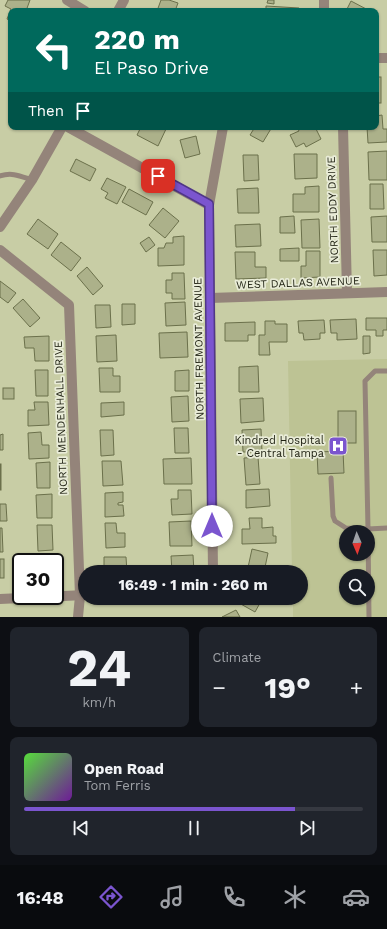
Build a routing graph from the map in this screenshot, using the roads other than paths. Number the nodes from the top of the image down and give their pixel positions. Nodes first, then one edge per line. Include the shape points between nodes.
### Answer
1 (67, 0) edge
2 (80, 8) edge
3 (60, 130) edge
4 (73, 130) edge
5 (222, 130) edge
6 (342, 130) edge
7 (0, 176) edge
8 (32, 180) junction
9 (209, 204) junction
10 (0, 227) edge
11 (0, 250) edge
12 (387, 292) edge
13 (347, 293) junction
14 (210, 298) junction
15 (387, 371) edge
16 (331, 478) dead end
17 (341, 525) edge
18 (368, 525) edge
19 (387, 528) edge
20 (375, 529) edge
21 (368, 561) edge
22 (81, 565) edge
23 (213, 565) edge
24 (78, 596) edge
25 (0, 599) edge
26 (80, 605) edge
27 (78, 617) edge
28 (369, 617) edge

1 - 2 street
3 - 8 street
4 - 9 street
5 - 9 street, NORTH FREMONT AVENUE
6 - 13 street, NORTH EDDY DRIVE
7 - 8 lane via 15,174
8 - 10 street
9 - 14 street, NORTH FREMONT AVENUE
11 - 22 street, NORTH MENDENHALL DRIVE via 69,305
12 - 13 street, WEST DALLAS AVENUE
13 - 14 street, WEST DALLAS AVENUE
14 - 23 street, NORTH FREMONT AVENUE
15 - 18 lane via 375,371 365,381
16 - 17 lane via 335,521
19 - 20 lane
21 - 28 lane
24 - 25 street
26 - 27 street, NORTH MENDENHALL DRIVE

